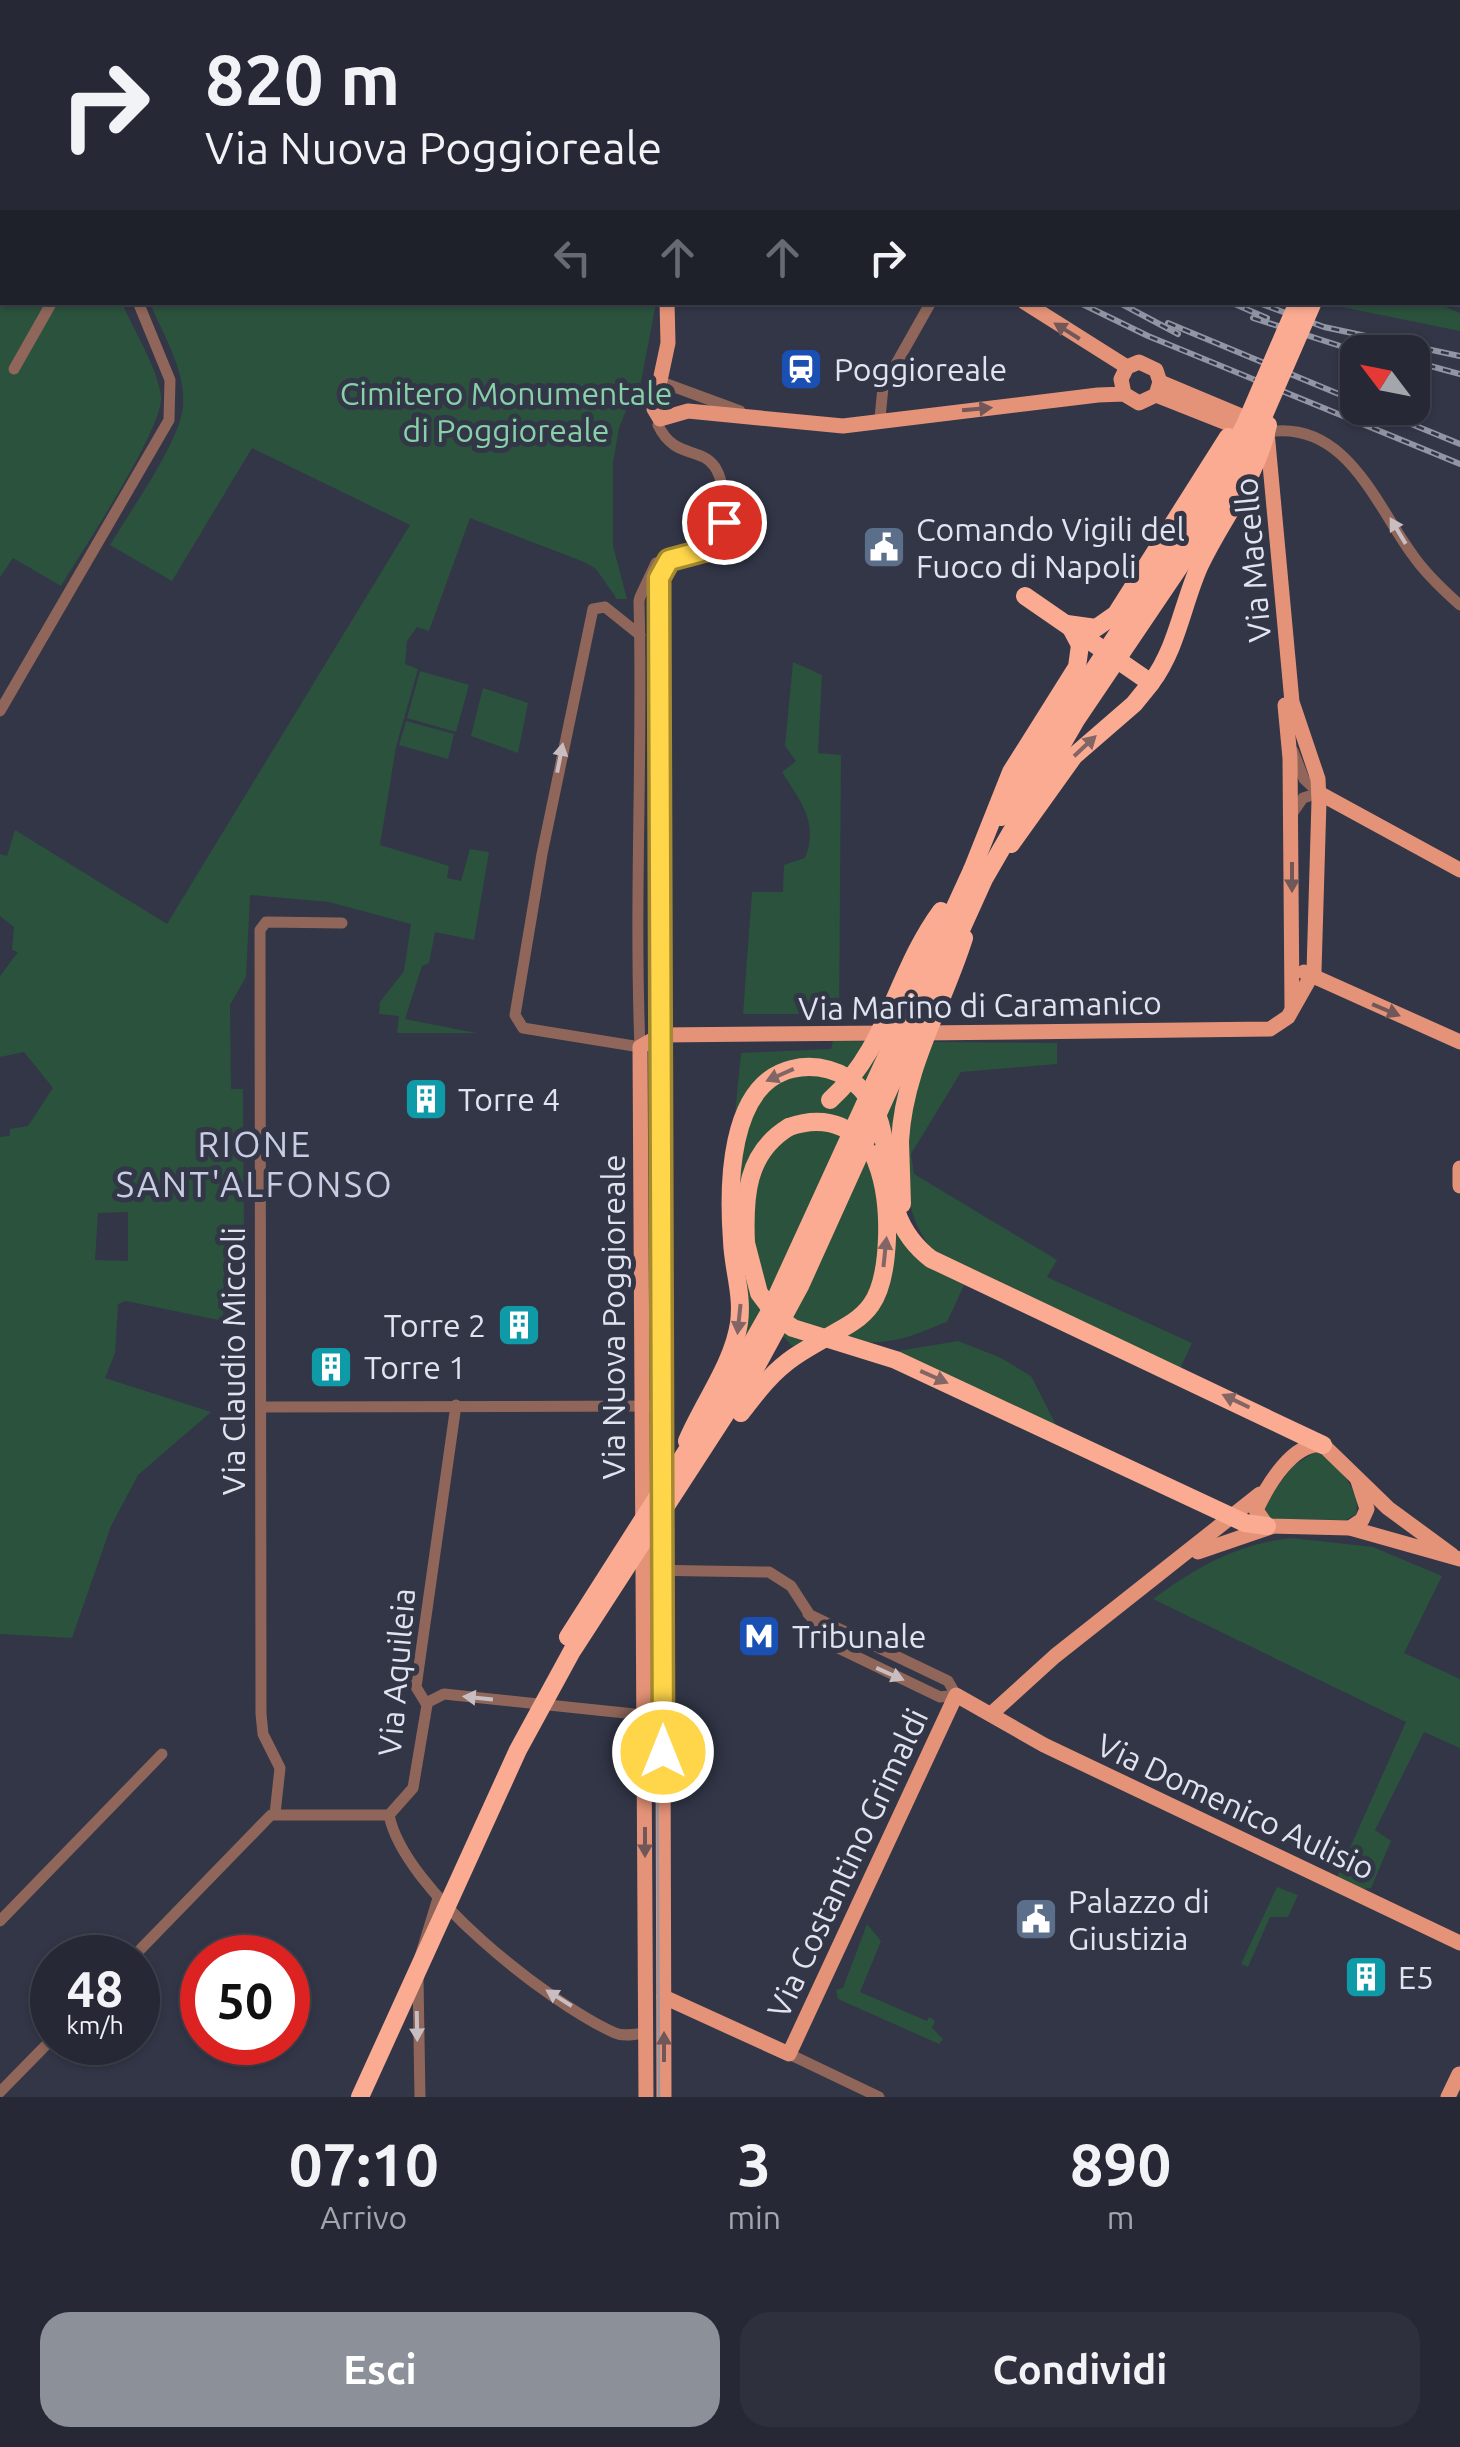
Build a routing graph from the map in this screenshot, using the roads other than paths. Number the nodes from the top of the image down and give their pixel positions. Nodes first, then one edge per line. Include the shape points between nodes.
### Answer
1 (50, 305) edge
2 (139, 305) edge
3 (667, 305) edge
4 (930, 305) edge
5 (1029, 305) edge
6 (1297, 305) edge
7 (1311, 305) edge
8 (1112, 358) junction
9 (1128, 367) junction
10 (14, 369) dead end
11 (664, 383) dead end
12 (1158, 389) junction
13 (1124, 394) junction
14 (1266, 394) junction
15 (1098, 395) junction
16 (766, 417) junction
17 (880, 418) junction
18 (662, 420) junction
19 (1251, 426) junction
20 (1267, 432) junction
21 (678, 558) junction
22 (1025, 596) dead end
23 (640, 604) junction
24 (658, 604) junction
25 (1460, 605) edge
26 (1067, 624) junction
27 (640, 635) junction
28 (1152, 683) junction
29 (1289, 703) junction
30 (0, 710) edge
31 (1289, 740) junction
32 (1319, 793) junction
33 (1292, 814) junction
34 (1318, 821) junction
35 (1460, 870) edge
36 (978, 875) junction
37 (342, 923) dead end
38 (1316, 944) junction
39 (1293, 946) junction
40 (1312, 979) junction
41 (1292, 1011) junction
42 (661, 1036) junction
43 (1460, 1042) edge
44 (640, 1046) junction
45 (789, 1127) junction
46 (1460, 1168) edge
47 (1460, 1186) edge
48 (917, 1246) junction
49 (456, 1405) junction
50 (640, 1406) junction
51 (661, 1406) junction
52 (260, 1407) junction
53 (1324, 1444) junction
54 (683, 1470) junction
55 (1356, 1475) junction
56 (1273, 1481) junction
57 (1233, 1517) junction
58 (1270, 1526) junction
59 (1350, 1528) junction
60 (1185, 1557) junction
61 (1456, 1557) edge
62 (643, 1570) junction
63 (663, 1570) junction
64 (808, 1614) junction
65 (956, 1695) junction
66 (426, 1703) junction
67 (991, 1714) junction
68 (644, 1715) junction
69 (162, 1754) dead end
70 (275, 1814) junction
71 (389, 1815) junction
72 (438, 1898) junction
73 (0, 1921) edge
74 (155, 1935) edge
75 (1460, 1943) edge
76 (664, 1997) junction
77 (645, 1999) junction
78 (646, 2034) junction
79 (789, 2054) junction
80 (30, 2061) edge
81 (1459, 2074) edge
82 (0, 2092) edge
83 (347, 2097) edge
84 (360, 2097) edge
85 (420, 2097) edge
86 (646, 2097) edge
87 (664, 2097) edge
88 (879, 2097) edge
89 (1448, 2097) edge

1 - 10 street
2 - 30 street via 170,380 169,420
3 - 18 main road via 668,343 654,409
4 - 17 street via 883,388
8 -> 5 main road
6 - 14 highway, bridge
7 - 14 highway, bridge
8 - 9 main road
8 - 15 main road via 1110,385
9 - 12 main road via 1152,366
9 - 13 main road via 1120,379
11 - 16 street
12 - 13 main road via 1139,403
12 - 19 main road
13 - 15 main road
14 - 19 street
14 - 26 highway, bridge via 1116,614 1096,628
14 - 28 highway, bridge via 1260,457 1205,555
14 - 36 highway, bridge via 1183,538 1047,740
17 -> 15 main road
16 - 17 main road via 843,426
16 - 18 main road via 688,411
18 - 21 street, Via Nuova Poggioreale via 672,443 711,460 722,479 718,543 703,554
19 - 20 main road, Via Macello
19 - 29 main road, Via Macello via 1265,451
25 -> 20 street via 1412,555 1346,458 1307,434
20 - 29 main road, Via Macello
21 - 23 street, Via Nuova Poggioreale via 654,566
21 - 24 street, Via Nuova Poggioreale via 660,570
22 - 26 highway
23 - 24 street via 650,595
23 - 27 street, Via Nuova Poggioreale
24 - 42 street, Via Nuova Poggioreale
26 - 28 highway, bridge
26 - 36 highway via 1080,645 1077,667 1010,772
27 - 44 street, Via Nuova Poggioreale
44 -> 27 street via 518,1024 515,1014 594,609 605,607
36 -> 28 highway, bridge via 1074,756
29 - 31 main road
29 - 32 main road
31 - 32 street via 1304,779
31 - 33 main road
32 - 33 street via 1303,798
32 - 34 main road
32 - 35 main road
33 - 34 street via 1306,808
33 -> 39 main road
34 - 38 main road
36 - 45 highway, bridge via 932,924 862,1067 830,1100
36 - 48 highway, bridge via 956,964 912,1068 900,1142 904,1222
36 - 54 highway, bridge via 784,1284
37 - 52 street, Via Claudio Miccoli via 266,922 260,930
38 - 39 street via 1303,951
38 - 40 main road
39 - 40 main road
39 - 41 main road
40 - 41 main road
40 -> 43 main road
41 - 42 main road, Via Marino di Caramanico via 1270,1029
42 - 44 main road
42 - 51 main road, Via Nuova Poggioreale
44 - 50 main road, Via Nuova Poggioreale
54 -> 45 highway, bridge via 764,1383 800,1353 850,1327 881,1283 888,1220 873,1154 856,1134 833,1123
45 -> 57 highway, bridge via 755,1160 746,1210 746,1243 759,1293 777,1316 794,1328 876,1351
46 - 47 main road
53 -> 48 highway via 941,1265
48 -> 54 highway, bridge via 892,1207 873,1106 851,1080 820,1068 786,1070 757,1089 740,1118 732,1224 739,1325
49 - 50 street
49 - 52 street
49 - 66 street, Via Aquileia via 416,1687
50 - 51 street
50 - 62 main road, Via Nuova Poggioreale
51 - 63 main road, Via Nuova Poggioreale
52 - 70 street, Via Claudio Miccoli via 262,1714 263,1734 280,1768
53 - 55 main road
53 - 56 main road via 1302,1448
54 - 83 highway, bridge via 608,1571 514,1736
54 - 84 highway, bridge via 518,1750
55 - 59 main road via 1367,1508
55 - 61 main road via 1388,1508
56 - 57 main road
56 - 58 main road via 1256,1510
57 - 58 highway
57 - 60 main road
58 - 59 main road
58 - 60 main road
59 - 61 main road
60 - 67 main road via 1054,1656
62 - 63 street
62 - 68 main road, Via Nuova Poggioreale
63 - 64 street via 769,1572 786,1582
63 - 76 main road, Via Nuova Poggioreale
64 - 65 street via 948,1681
64 -> 65 street via 819,1635 841,1652 940,1697
65 - 67 main road, Via Domenico Aulisio
65 - 79 main road, Via Costantino Grimaldi
68 -> 66 street via 444,1694
66 - 71 street, Via Aquileia via 412,1788
67 - 75 main road, Via Domenico Aulisio
68 -> 77 main road, Via Nuova Poggioreale
69 - 73 street
70 - 71 street
70 - 74 street
71 - 72 street
78 -> 72 street via 618,2035 526,1976
72 -> 85 street via 419,1948
76 - 77 main road
76 - 79 main road
87 -> 76 main road, Via Nuova Poggioreale
77 - 78 main road, Via Nuova Poggioreale
78 - 86 main road, Via Nuova Poggioreale
79 - 88 street
80 - 82 street
81 - 89 main road

